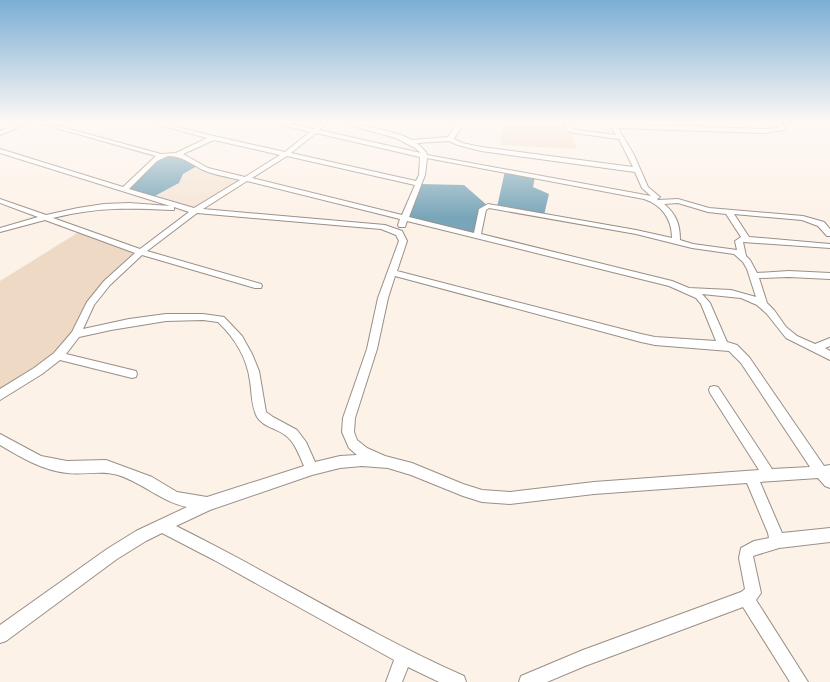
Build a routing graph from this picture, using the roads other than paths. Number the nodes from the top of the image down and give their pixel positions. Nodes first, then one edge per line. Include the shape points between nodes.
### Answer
1 (12, 155) edge
2 (158, 155) edge
3 (171, 155) edge
4 (180, 155) edge
5 (285, 155) edge
6 (290, 155) edge
7 (419, 155) edge
8 (524, 155) edge
9 (630, 155) edge
10 (162, 156) junction
11 (424, 156) junction
12 (637, 170) junction
13 (245, 179) junction
14 (419, 184) junction
15 (124, 189) junction
16 (0, 200) edge
17 (661, 201) junction
18 (185, 208) junction
19 (195, 212) junction
20 (729, 212) junction
21 (47, 217) junction
22 (405, 219) junction
23 (0, 230) edge
24 (399, 232) junction
25 (830, 234) edge
26 (477, 237) junction
27 (747, 240) junction
28 (676, 241) junction
29 (830, 246) edge
30 (141, 252) junction
31 (742, 256) junction
32 (391, 272) junction
33 (753, 276) junction
34 (830, 276) edge
35 (258, 286) dead end
36 (689, 291) junction
37 (763, 303) junction
38 (76, 334) junction
39 (830, 342) edge
40 (723, 345) junction
41 (816, 347) junction
42 (58, 356) junction
43 (830, 356) edge
44 (132, 374) dead end
45 (714, 390) dead end
46 (0, 395) edge
47 (0, 439) edge
48 (388, 462) junction
49 (312, 469) junction
50 (826, 471) edge
51 (769, 475) junction
52 (751, 476) junction
53 (830, 482) edge
54 (207, 504) junction
55 (162, 526) junction
56 (830, 535) edge
57 (776, 541) junction
58 (746, 598) junction
59 (0, 635) edge
60 (404, 656) junction
61 (394, 682) edge
62 (458, 682) edge
63 (527, 682) edge
64 (800, 682) edge

1 - 15 street
2 - 10 street
3 - 10 street
4 - 13 street via 206,169
5 - 13 street
6 - 14 street
7 - 11 street
8 - 12 street
9 - 12 street
10 - 15 street
11 - 14 street
11 - 17 street via 646,196
12 - 17 street via 645,188
13 - 19 street
13 - 22 street
14 - 22 street
15 - 18 street
16 - 21 street
17 - 20 street via 678,201 708,210
17 - 28 street via 674,221
18 - 19 street
18 - 21 street via 105,206
19 - 24 street via 382,227
19 - 30 street
20 - 25 street via 803,218 821,224
20 - 27 street
21 - 23 street
21 - 30 street
22 - 24 street
22 - 26 street
24 - 32 street via 403,241
26 - 28 street via 484,209 488,206
26 - 36 street via 644,277
27 - 29 street
27 - 31 street via 739,240
28 - 31 street via 692,246 731,251
30 - 35 street
30 - 38 street via 107,283 90,304
31 - 33 street
32 - 40 street via 655,341
32 - 48 street via 372,349 349,418 348,432 353,444 363,452
33 - 34 street
33 - 37 street
36 - 37 street via 744,296
36 - 40 street via 705,303
37 - 41 street via 790,336
38 - 42 street
38 - 49 street via 158,319 199,316 221,319 233,332 249,359 263,416 292,433
39 - 41 street
40 - 50 street via 733,348 745,360
41 - 43 street
42 - 44 street
42 - 46 street
45 - 51 street
47 - 54 street via 39,461 67,467 106,466 147,481 175,498
48 - 49 street via 340,462
48 - 52 street via 482,496 510,498 594,488
49 - 54 street
50 - 51 street
50 - 53 street
51 - 52 street
52 - 57 street
54 - 55 street
55 - 59 street via 112,554
55 - 60 street
56 - 57 street
57 - 58 street via 773,545 751,549 746,553 753,592
58 - 63 street via 583,658
58 - 64 street
60 - 61 street
60 - 62 street

